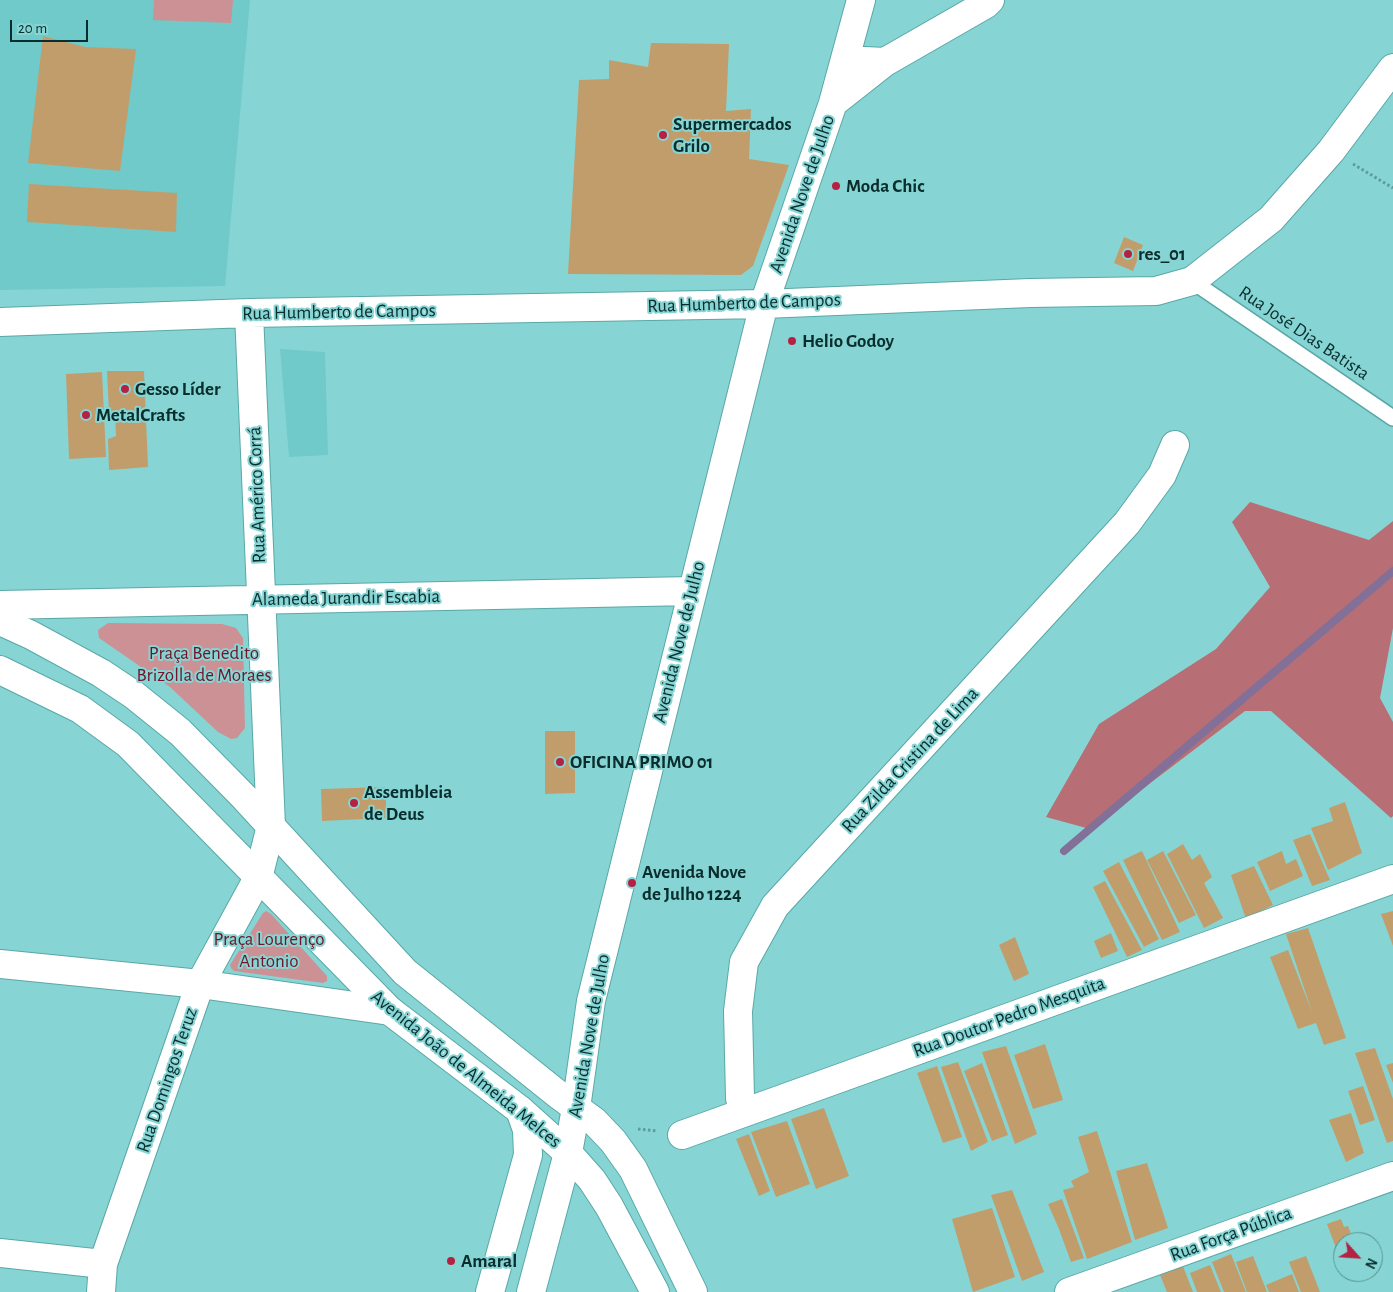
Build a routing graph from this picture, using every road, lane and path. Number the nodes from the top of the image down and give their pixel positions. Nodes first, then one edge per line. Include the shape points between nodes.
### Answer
1 (861, 0) edge
2 (990, 0) edge
3 (845, 60) junction
4 (885, 62) junction
5 (1393, 68) edge
6 (833, 103) junction
7 (1331, 151) junction
8 (1393, 188) edge
9 (1192, 281) junction
10 (764, 304) junction
11 (249, 313) junction
12 (0, 322) edge
13 (1393, 418) edge
14 (1175, 445) dead end
15 (692, 590) junction
16 (261, 599) junction
17 (0, 605) edge
18 (0, 621) edge
19 (0, 670) edge
20 (271, 826) junction
21 (258, 878) junction
22 (1393, 879) edge
23 (0, 964) edge
24 (200, 984) junction
25 (390, 1011) junction
26 (576, 1108) junction
27 (520, 1110) junction
28 (742, 1113) junction
29 (682, 1135) dead end
30 (568, 1153) junction
31 (1393, 1176) edge
32 (0, 1253) edge
33 (103, 1264) junction
34 (101, 1292) edge
35 (490, 1292) edge
36 (530, 1292) edge
37 (655, 1292) edge
38 (693, 1292) edge
39 (1069, 1292) edge

1 - 3 street, Avenida Nove de Julho
2 - 4 street
3 - 4 street
3 - 6 street, Avenida Nove de Julho
4 - 6 street
5 - 7 street, Rua Humberto de Campos
6 - 10 street, Avenida Nove de Julho
7 - 8 path
7 - 9 street, Rua Humberto de Campos via 1271,219
9 - 10 street, Rua Humberto de Campos via 1156,291 1030,292
9 - 13 lane, Rua José Dias Batista
10 - 11 street, Rua Humberto de Campos
10 - 15 street, Avenida Nove de Julho
11 - 12 street, Rua Humberto de Campos
11 - 16 street, Rua Américo Corrá
14 - 28 street, Rua Zilda Cristina de Lima via 1162,475 1127,523 775,906 744,962 738,1011
15 - 16 street, Alameda Jurandir Escabia
15 - 26 street, Avenida Nove de Julho via 591,1000
16 - 17 street, Alameda Jurandir Escabia
16 - 20 street, Rua Américo Corrá
18 - 20 street, Avenida João de Almeida Melces via 101,673 134,695 180,732
19 - 21 street, Avenida João de Almeida Melces via 80,709 128,744
20 - 21 street
20 - 26 street, Avenida João de Almeida Melces via 405,972
21 - 24 street, Rua Domingos Teruz
21 - 25 street, Avenida João de Almeida Melces
22 - 28 street, Rua Doutor Pedro Mesquita
23 - 24 street
24 - 25 street
24 - 33 street, Rua Domingos Teruz
25 - 27 street, Avenida João de Almeida Melces
26 - 30 street, Avenida Nove de Julho
26 - 38 street, Avenida João de Almeida Melces via 594,1121 633,1169
27 - 30 street, Avenida João de Almeida Melces
27 - 35 street via 527,1130 528,1154
28 - 29 street, Rua Doutor Pedro Mesquita
30 - 36 street, Avenida Nove de Julho
30 - 37 street, Avenida João de Almeida Melces via 592,1180
31 - 39 street, Rua Força Pública
32 - 33 street
33 - 34 street, Rua Domingos Teruz

